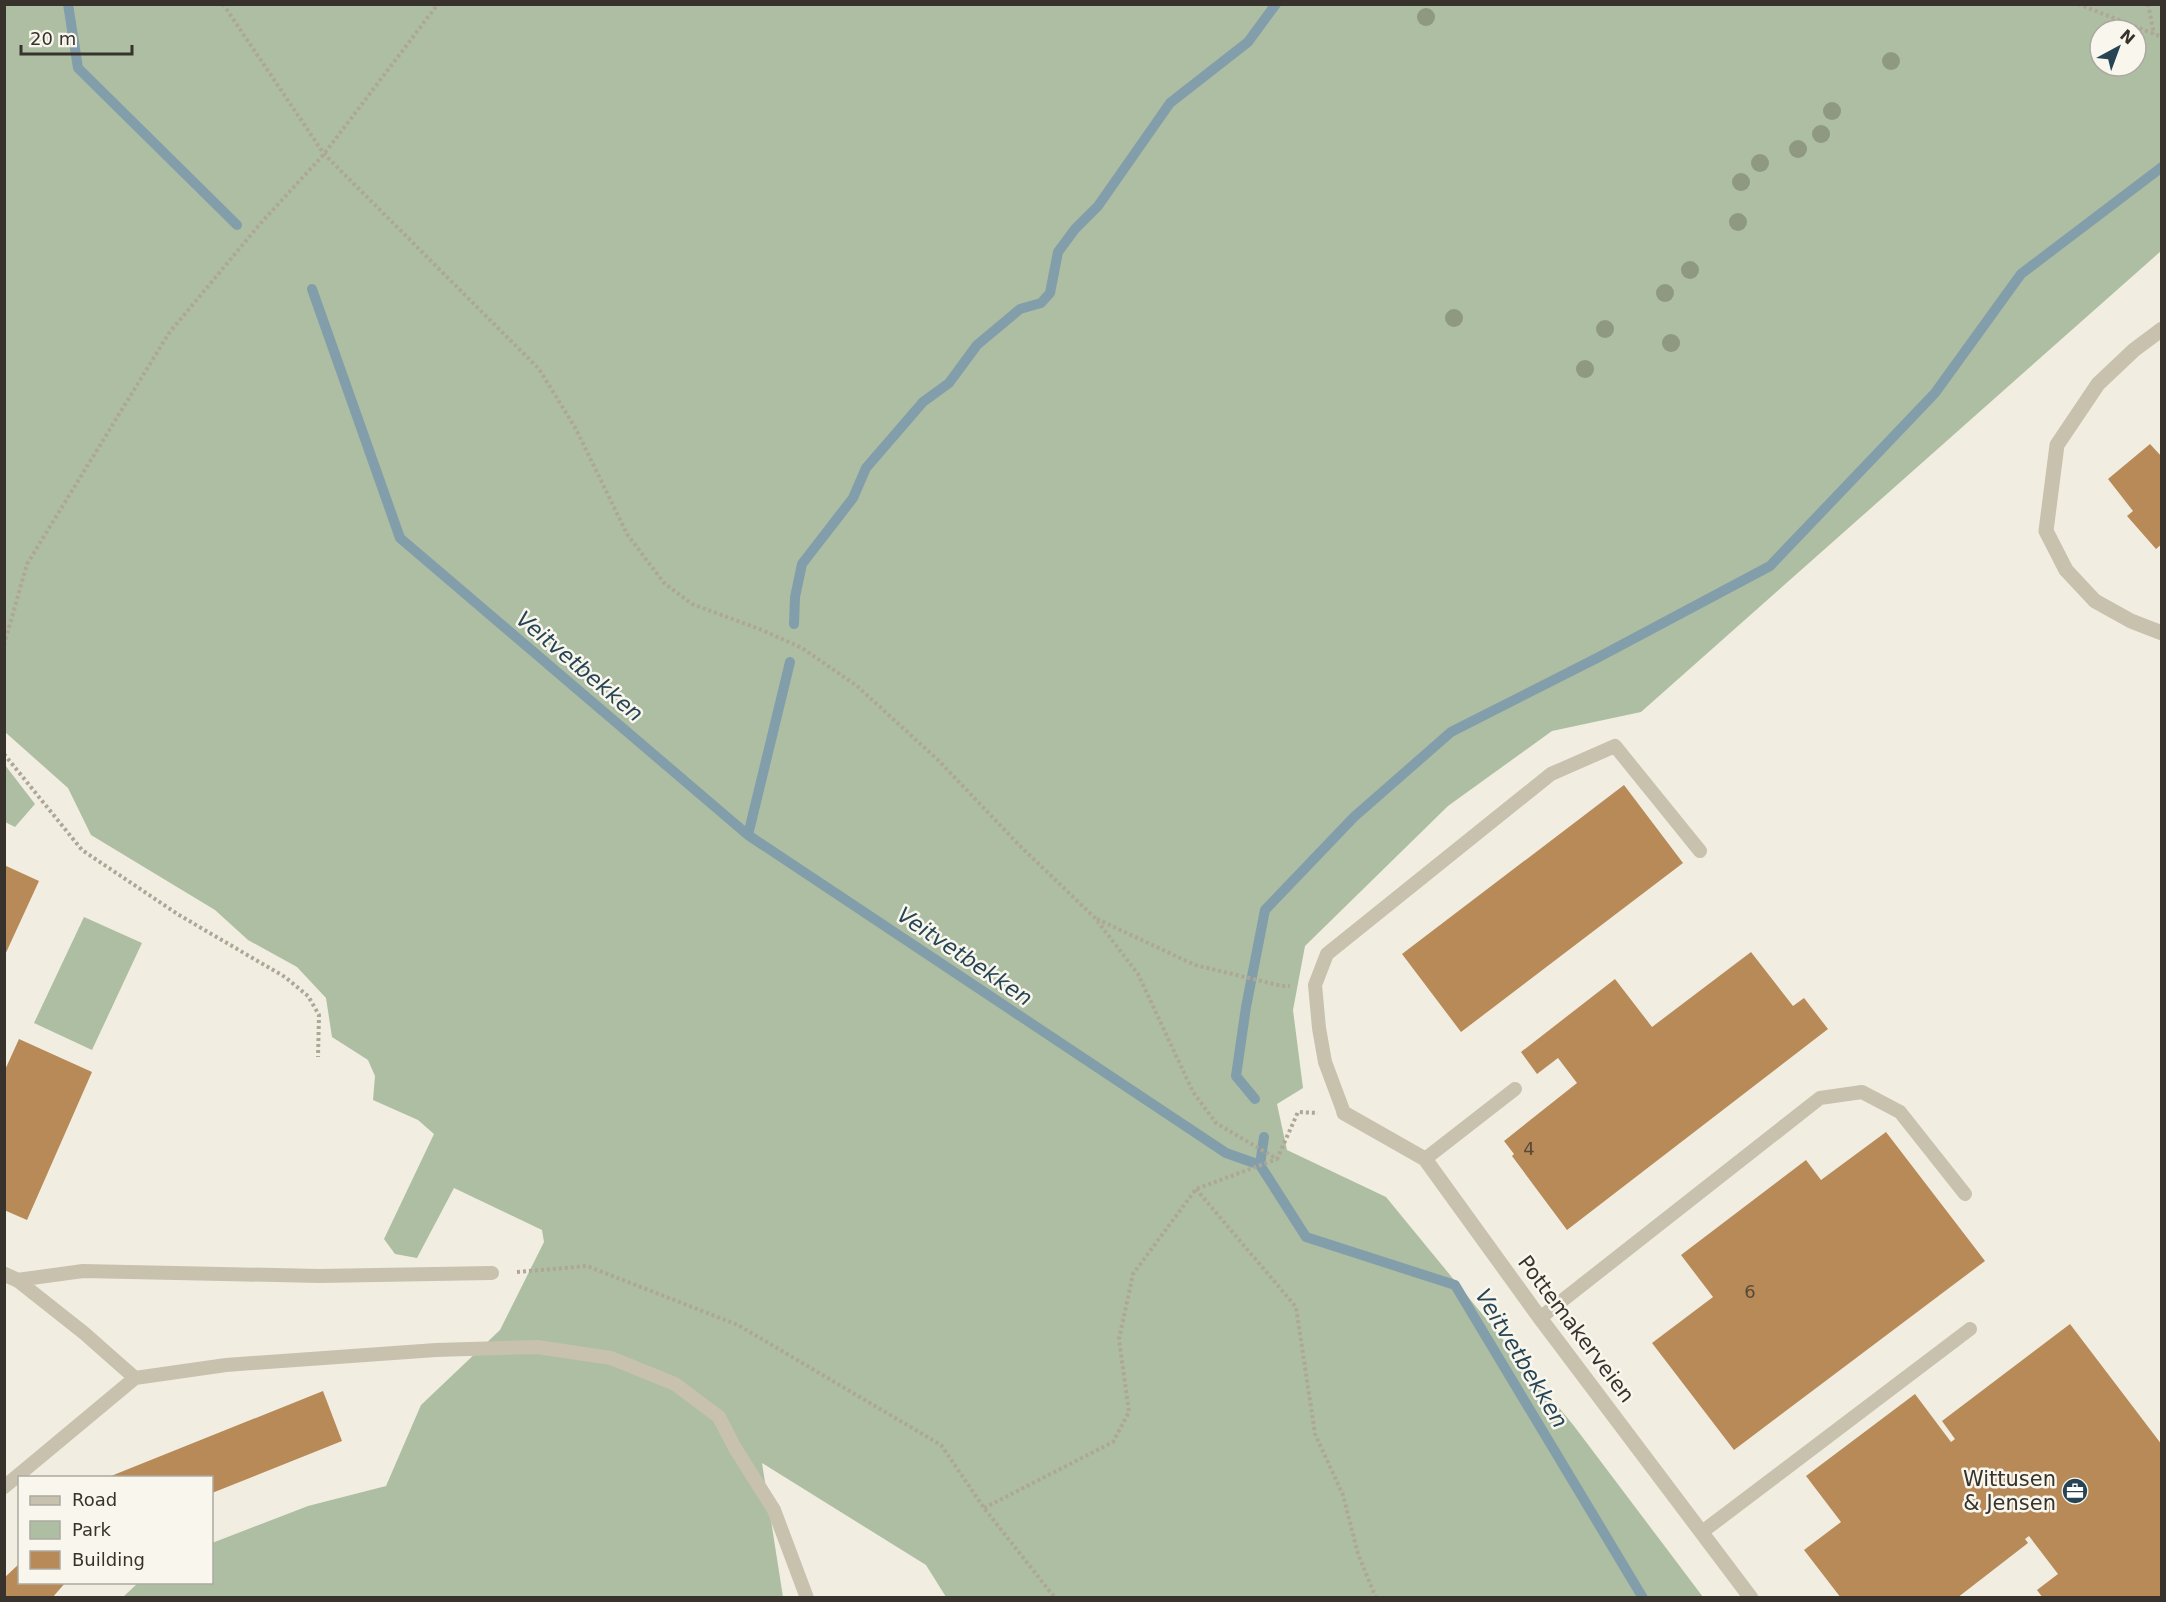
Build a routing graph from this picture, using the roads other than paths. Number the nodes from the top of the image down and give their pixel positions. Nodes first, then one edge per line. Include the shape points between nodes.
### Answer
1 (2162, 329) edge
2 (2162, 633) edge
3 (1700, 851) dead end
4 (1515, 1089) dead end
5 (1344, 1113) joint
6 (1425, 1159) junction
7 (1965, 1194) dead end
8 (492, 1273) road end
9 (11, 1277) edge
10 (1540, 1318) junction
11 (1970, 1329) dead end
12 (135, 1378) junction
13 (4, 1487) edge
14 (1702, 1532) junction
15 (807, 1598) edge
16 (1751, 1598) edge

1 - 2 street via 2097,384 2056,445 2046,531 2066,570 2095,601
3 - 5 lane via 1616,746 1551,774 1327,954 1315,985 1318,1028 1325,1062
4 - 6 lane
5 - 6 street, Pottemakerveien
6 - 10 street, Pottemakerveien
7 - 10 lane via 1900,1112 1862,1092 1820,1098
8 - 9 lane via 319,1276 83,1271
9 - 12 lane
10 - 14 street, Pottemakerveien
11 - 14 lane
12 - 13 lane
12 - 15 lane via 226,1365 436,1350 537,1347 611,1358 675,1384 719,1417 774,1510
14 - 16 street, Pottemakerveien

